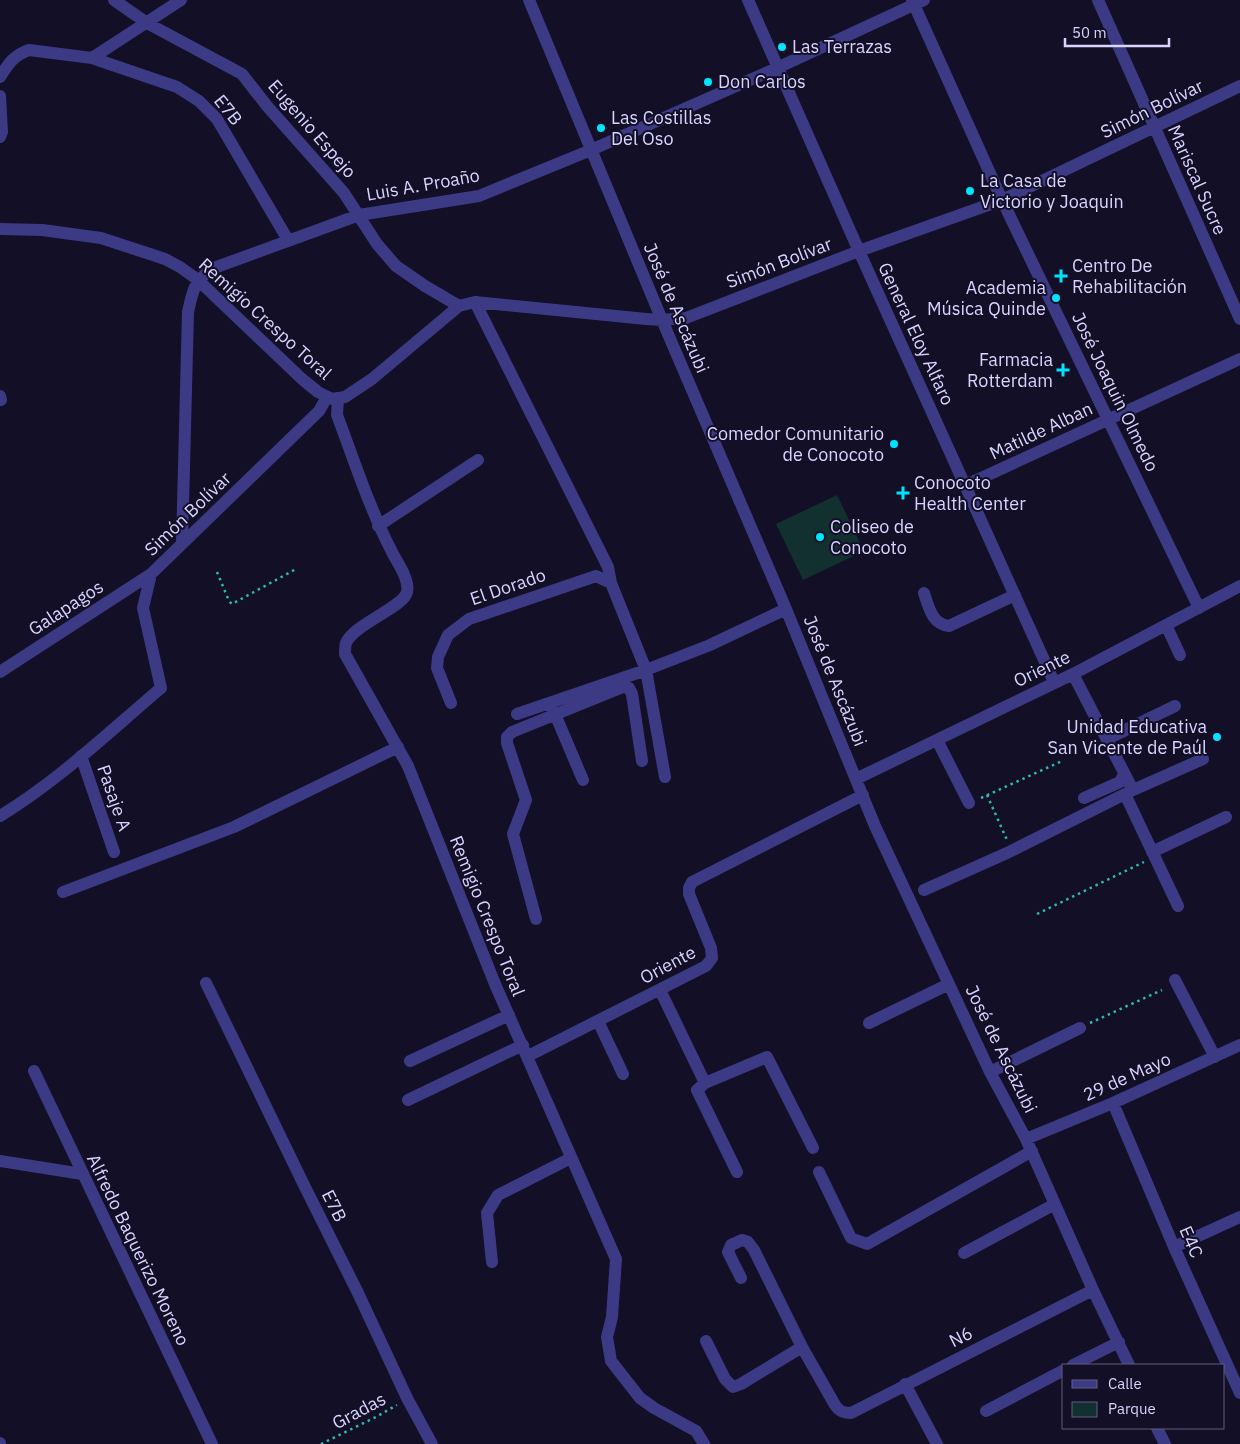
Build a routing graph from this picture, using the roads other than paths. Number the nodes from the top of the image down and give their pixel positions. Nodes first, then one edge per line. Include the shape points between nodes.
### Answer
1 (114, 0) edge
2 (181, 0) edge
3 (748, 0) edge
4 (1098, 0) edge
5 (917, 1) edge
6 (534, 2) edge
7 (147, 23) junction
8 (92, 58) junction
9 (777, 68) junction
10 (0, 77) edge
11 (1240, 86) edge
12 (0, 96) edge
13 (1155, 128) junction
14 (0, 137) edge
15 (591, 150) junction
16 (1002, 200) junction
17 (359, 214) junction
18 (0, 230) edge
19 (288, 240) junction
20 (859, 251) junction
21 (198, 280) junction
22 (475, 302) junction
23 (459, 306) junction
24 (1240, 319) edge
25 (662, 320) junction
26 (1240, 359) edge
27 (332, 398) junction
28 (1108, 419) junction
29 (478, 460) dead end
30 (966, 485) junction
31 (378, 526) junction
32 (182, 544) junction
33 (151, 574) junction
34 (611, 583) junction
35 (1240, 586) edge
36 (924, 593) dead end
37 (1015, 594) junction
38 (1199, 608) junction
39 (786, 609) junction
40 (1166, 625) junction
41 (1180, 655) dead end
42 (646, 670) junction
43 (0, 672) edge
44 (1073, 674) junction
45 (1054, 682) junction
46 (451, 703) dead end
47 (1175, 706) dead end
48 (553, 708) junction
49 (517, 714) dead end
50 (937, 740) junction
51 (1107, 740) junction
52 (398, 747) junction
53 (81, 756) junction
54 (1203, 759) dead end
55 (642, 761) dead end
56 (1124, 774) junction
57 (665, 776) dead end
58 (856, 779) junction
59 (583, 780) dead end
60 (1129, 792) junction
61 (863, 795) junction
62 (1084, 798) dead end
63 (969, 803) road end
64 (0, 816) edge
65 (1226, 818) dead end
66 (114, 852) dead end
67 (1153, 854) junction
68 (924, 890) dead end
69 (63, 892) dead end
70 (1178, 906) dead end
71 (536, 919) dead end
72 (1175, 980) dead end
73 (206, 983) dead end
74 (949, 984) junction
75 (660, 990) junction
76 (509, 1015) junction
77 (598, 1021) junction
78 (869, 1023) dead end
79 (1080, 1028) road end
80 (1240, 1045) edge
81 (525, 1051) junction
82 (1215, 1057) junction
83 (410, 1061) dead end
84 (34, 1071) dead end
85 (990, 1072) junction
86 (623, 1074) dead end
87 (705, 1083) junction
88 (408, 1100) dead end
89 (1113, 1103) junction
90 (1029, 1145) junction
91 (813, 1148) dead end
92 (571, 1158) junction
93 (0, 1161) edge
94 (736, 1172) dead end
95 (819, 1172) dead end
96 (82, 1174) junction
97 (1055, 1204) junction
98 (1240, 1218) edge
99 (1174, 1247) junction
100 (964, 1253) dead end
101 (492, 1262) dead end
102 (741, 1278) dead end
103 (1093, 1290) junction
104 (706, 1341) dead end
105 (1119, 1342) junction
106 (802, 1347) junction
107 (1075, 1364) edge
108 (1129, 1364) edge
109 (1062, 1371) edge
110 (905, 1384) junction
111 (1239, 1388) edge
112 (986, 1411) dead end
113 (1158, 1429) edge
114 (212, 1444) edge
115 (432, 1444) edge
116 (704, 1444) edge
117 (937, 1444) edge
118 (1165, 1444) edge

1 - 7 street, Eugenio Espejo
2 - 7 street
3 - 9 street, General Eloy Alfaro
4 - 13 street, Mariscal Sucre
5 - 9 street, Luis A. Proaño
5 - 16 street, José Joaquin Olmedo
6 - 15 street, José de Ascázubi
7 - 8 street
7 - 17 street, Eugenio Espejo via 242,74
8 - 10 street, E7B via 29,50 19,53
8 - 19 street, E7B via 177,87 199,101 217,119
9 - 15 street, Luis A. Proaño
9 - 20 street, General Eloy Alfaro
11 - 13 street, Simón Bolívar
12 - 14 street
13 - 16 street, Simón Bolívar
13 - 24 street, Mariscal Sucre
15 - 17 street, Luis A. Proaño via 479,196
15 - 25 street, José de Ascázubi
16 - 20 street, Simón Bolívar
16 - 28 street, José Joaquin Olmedo
17 - 19 street, Luis A. Proaño
17 - 23 street, Eugenio Espejo via 377,244 396,266
18 - 21 street, Remigio Crespo Toral via 42,230 101,238 165,259
19 - 21 street, Luis A. Proaño via 211,269
20 - 25 street, Simón Bolívar via 686,318
20 - 30 street, General Eloy Alfaro
21 - 27 street, Remigio Crespo Toral via 302,379
21 - 32 street via 188,312
22 - 23 street, Simón Bolívar
22 - 25 street, Simón Bolívar
22 - 34 street via 608,567
23 - 27 street, Simón Bolívar via 372,379 345,397
25 - 39 street, José de Ascázubi
26 - 28 street, Matilde Alban
27 - 31 street, Remigio Crespo Toral
27 - 32 street, Simón Bolívar
28 - 30 street, Matilde Alban
28 - 38 street, José Joaquin Olmedo
29 - 31 street
30 - 37 street, General Eloy Alfaro
31 - 52 street, Remigio Crespo Toral via 406,581 407,593 349,638 345,654
32 - 33 street, Simón Bolívar
33 - 43 street, Galapagos
33 - 53 street, Simón Bolívar via 143,608 161,688
34 - 42 street
34 - 46 street, El Dorado via 596,576 469,619 448,635 438,658 437,668
35 - 38 street, Oriente
36 - 37 street via 934,620 948,626
37 - 45 street, General Eloy Alfaro
38 - 40 street, Oriente
39 - 42 street
39 - 58 street, José de Ascázubi
40 - 41 street
40 - 44 street, Oriente
42 - 48 street
42 - 57 street
44 - 45 street, Oriente
44 - 51 street
45 - 50 street, Oriente
47 - 51 street
48 - 49 street
48 - 55 street via 622,687 628,688 632,694
48 - 59 street
48 - 71 street via 507,737 526,800 513,834
50 - 58 street, Oriente
50 - 63 street
51 - 56 street
52 - 69 street via 234,827
52 - 76 street, Remigio Crespo Toral
53 - 64 street, Simón Bolívar
53 - 66 street, Pasaje A
54 - 60 street
56 - 60 street
56 - 62 street via 1120,782
58 - 61 street, José de Ascázubi
60 - 67 street
60 - 68 street via 1012,851
61 - 74 street, José de Ascázubi
61 - 75 street, Oriente via 692,882 689,894 712,958 701,970
65 - 67 street
67 - 70 street
72 - 82 street
73 - 115 street, E7B
74 - 78 street
74 - 85 street, José de Ascázubi
75 - 77 street, Oriente
75 - 87 street
76 - 81 street, Remigio Crespo Toral
76 - 83 street
77 - 81 street, Oriente
77 - 86 street
79 - 85 street
80 - 82 street, 29 de Mayo
81 - 88 street, Oriente
81 - 92 street, Remigio Crespo Toral
82 - 89 street, 29 de Mayo
84 - 96 street, Alfredo Baquerizo Moreno
85 - 90 street, José de Ascázubi
87 - 91 street via 767,1057
87 - 94 street via 696,1090
89 - 90 street, 29 de Mayo
89 - 99 street, E4C
90 - 95 street, 29 de Mayo via 867,1244 851,1238
90 - 97 street, José de Ascázubi
92 - 101 street via 498,1195 487,1213
92 - 116 street, Remigio Crespo Toral via 616,1260 612,1317 607,1337 611,1361 640,1398 696,1431
93 - 96 street
96 - 114 street, Alfredo Baquerizo Moreno
97 - 100 street
97 - 103 street, José de Ascázubi
98 - 99 street
99 - 111 street, E4C
102 - 106 street via 728,1252 731,1245 742,1240 754,1250
103 - 105 street, José de Ascázubi
103 - 110 street, N6
104 - 106 street via 725,1379 733,1387
105 - 107 street
105 - 108 street, José de Ascázubi
106 - 110 street, N6 via 835,1405 843,1413 851,1413
109 - 112 street
110 - 117 street
113 - 118 street

